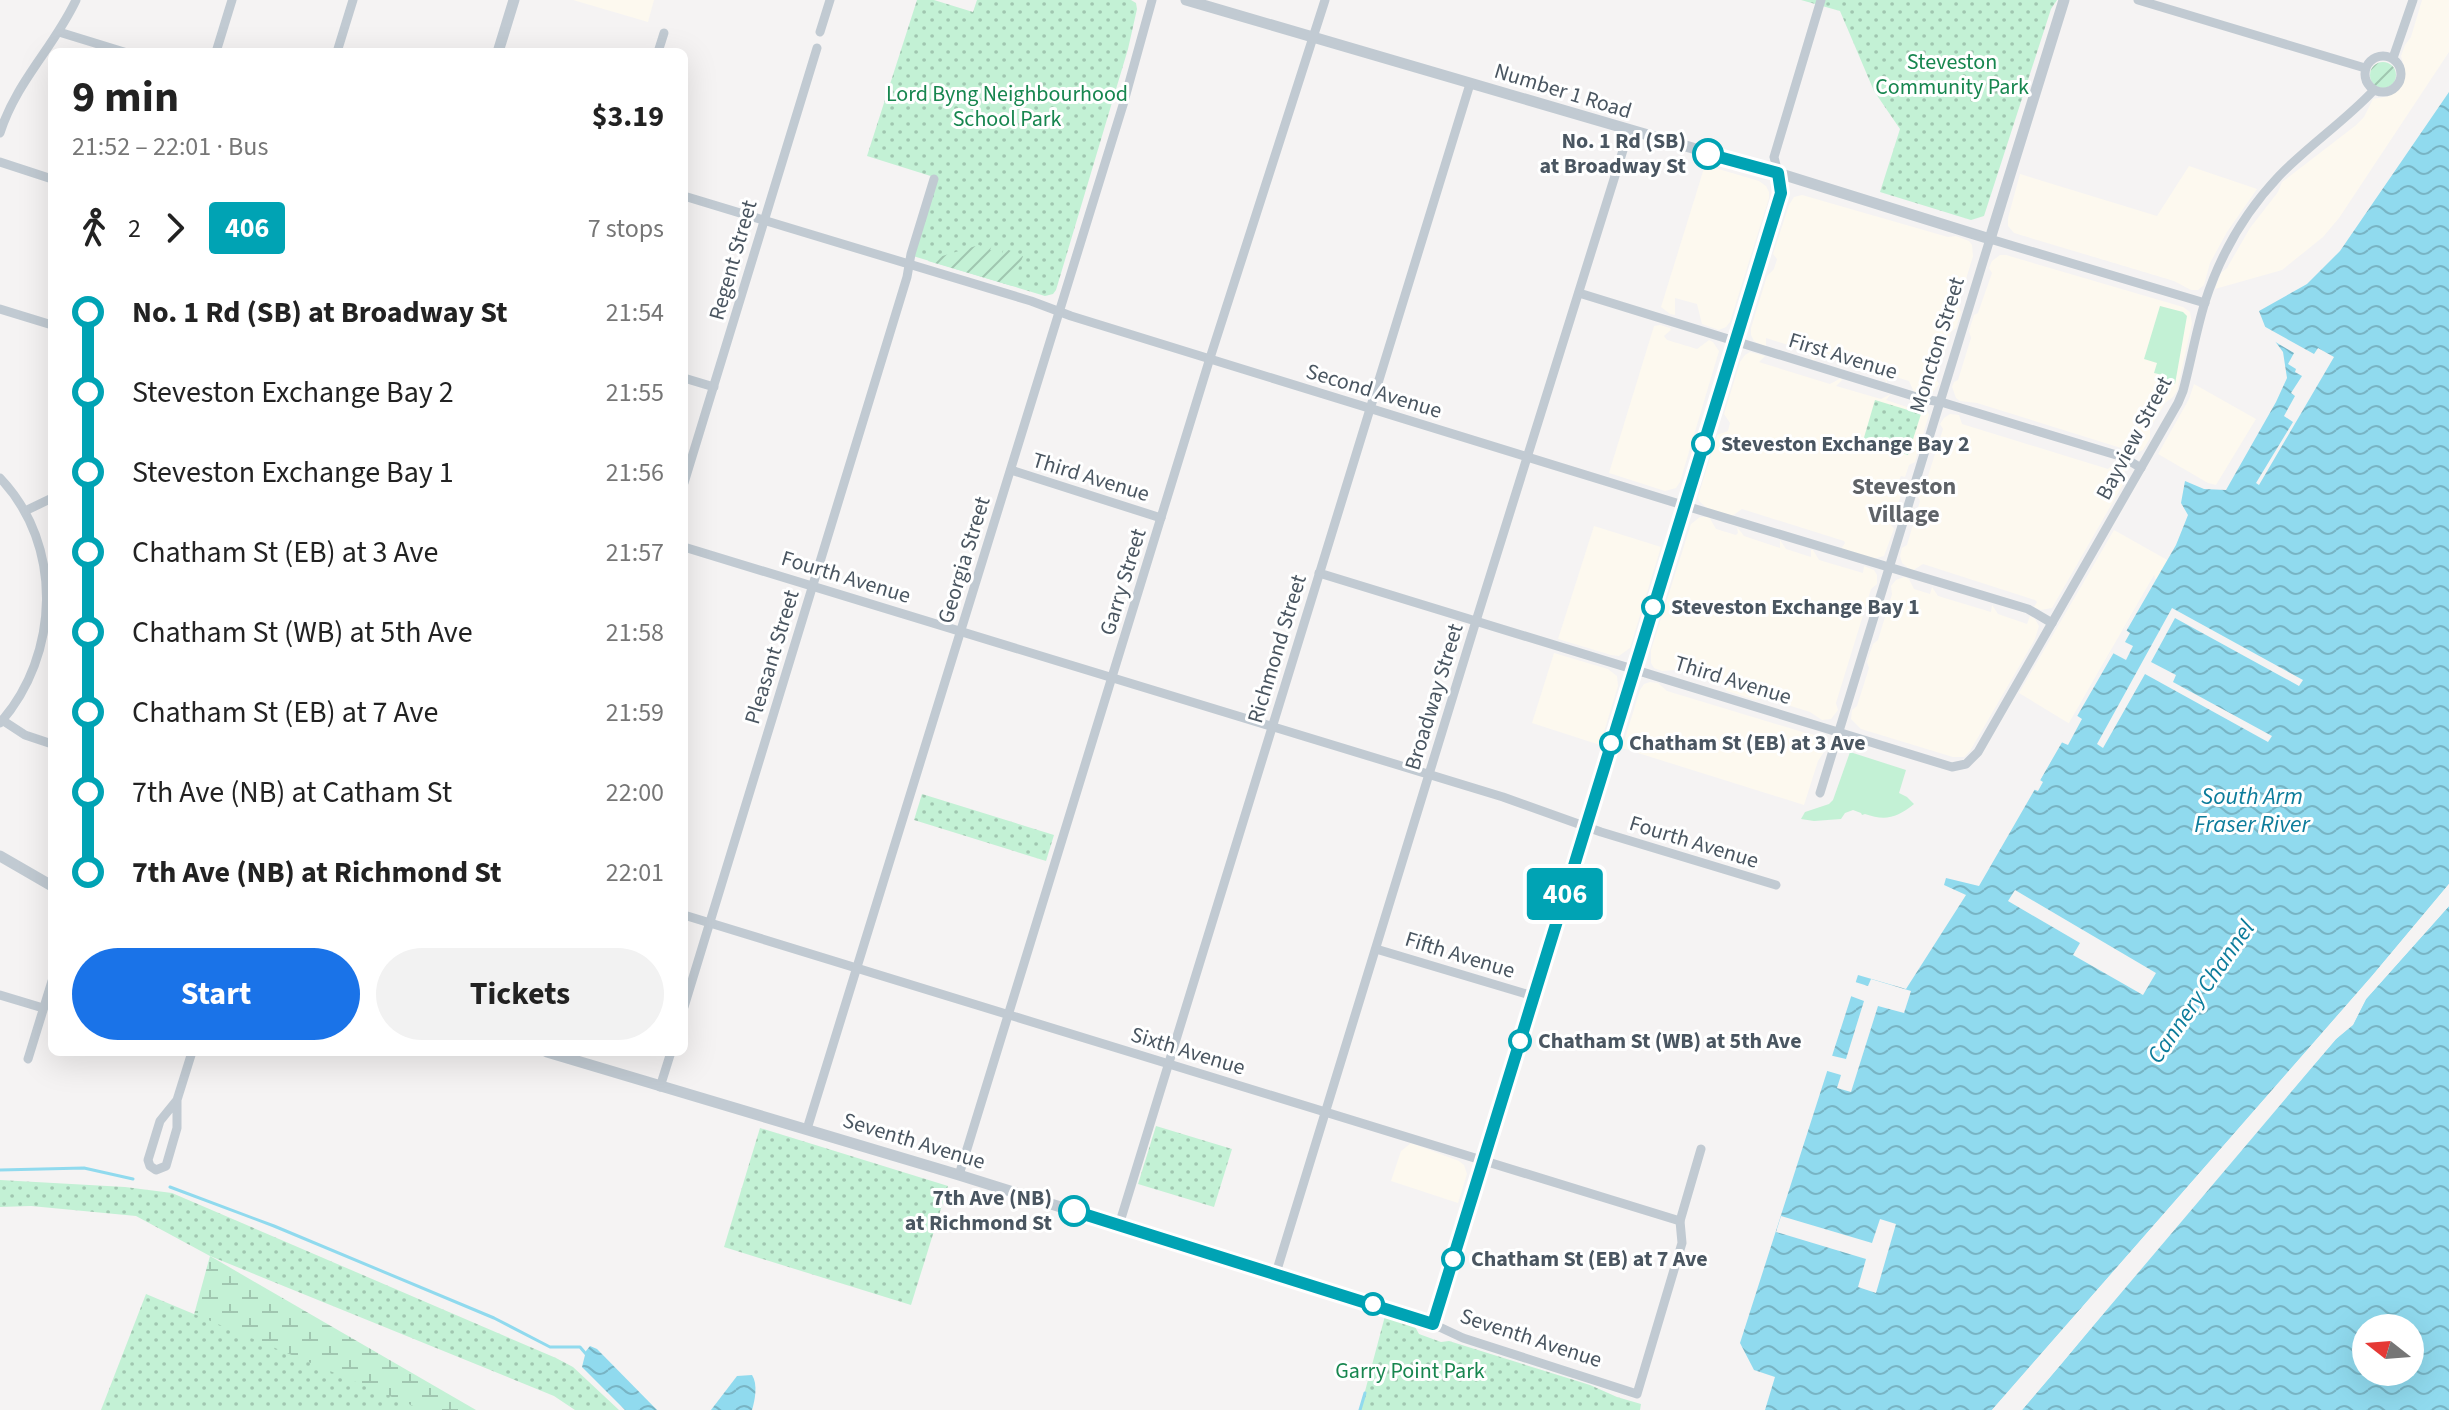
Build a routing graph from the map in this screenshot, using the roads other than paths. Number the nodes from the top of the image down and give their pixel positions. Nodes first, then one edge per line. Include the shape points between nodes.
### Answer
1 (76, 0) edge
2 (232, 0) edge
3 (353, 0) edge
4 (514, 0) edge
5 (830, 0) edge
6 (1152, 0) edge
7 (1186, 0) edge
8 (1325, 0) edge
9 (1821, 0) edge
10 (2064, 0) edge
11 (2138, 0) edge
12 (2413, 0) edge
13 (59, 32) junction
14 (820, 32) dead end
15 (664, 33) dead end
16 (1314, 38) junction
17 (111, 48) edge
18 (217, 48) edge
19 (338, 48) edge
20 (499, 48) edge
21 (659, 48) edge
22 (817, 48) dead end
23 (2393, 58) junction
24 (2365, 68) junction
25 (1470, 84) junction
26 (2374, 90) junction
27 (1629, 131) junction
28 (0, 133) edge
29 (0, 162) edge
30 (1778, 173) junction
31 (48, 178) edge
32 (934, 179) dead end
33 (688, 197) edge
34 (763, 221) junction
35 (1990, 239) junction
36 (909, 265) junction
37 (1579, 293) junction
38 (2205, 303) junction
39 (0, 309) edge
40 (1059, 311) junction
41 (48, 324) edge
42 (1735, 340) junction
43 (1210, 358) junction
44 (688, 379) edge
45 (714, 387) junction
46 (1941, 402) junction
47 (1370, 408) junction
48 (1528, 456) junction
49 (2141, 468) junction
50 (688, 470) edge
51 (1011, 470) junction
52 (0, 478) edge
53 (48, 498) edge
54 (1684, 505) junction
55 (25, 511) junction
56 (1161, 518) junction
57 (688, 548) edge
58 (1890, 568) junction
59 (1319, 573) junction
60 (813, 586) junction
61 (1476, 621) junction
62 (2052, 623) junction
63 (960, 630) junction
64 (1634, 668) junction
65 (1113, 678) junction
66 (1, 722) edge
67 (1271, 727) junction
68 (1839, 732) junction
69 (48, 743) edge
70 (1952, 767) joint
71 (1430, 775) junction
72 (1820, 793) dead end
73 (1585, 827) junction
74 (0, 856) edge
75 (48, 884) edge
76 (1776, 885) dead end
77 (688, 916) edge
78 (709, 923) junction
79 (1376, 949) junction
80 (856, 968) junction
81 (48, 993) edge
82 (688, 994) edge
83 (0, 995) edge
84 (1533, 996) junction
85 (43, 1008) junction
86 (1010, 1015) junction
87 (191, 1056) edge
88 (560, 1056) edge
89 (670, 1056) edge
90 (28, 1059) dead end
91 (1168, 1064) junction
92 (660, 1087) junction
93 (177, 1100) junction
94 (1327, 1112) junction
95 (807, 1129) junction
96 (1701, 1149) dead end
97 (1483, 1161) junction
98 (959, 1175) junction
99 (1680, 1221) junction
100 (1119, 1225) junction
101 (1276, 1273) junction
102 (1433, 1324) junction

1 - 13 street
2 - 18 street
3 - 19 street
4 - 20 street
5 - 14 street
6 - 40 street, Georgia Street
7 - 16 street, Number 1 Road
8 - 16 street, Garry Street
9 - 30 street via 1774,157
10 - 35 street, Moncton Street
11 - 24 street
12 - 23 street
13 - 17 street
13 - 28 street via 18,90
15 - 21 street
16 - 25 street, Number 1 Road
16 - 43 street, Garry Street
22 - 34 street, Regent Street
23 - 24 street via 2377,57
23 - 26 street via 2400,67 2399,83 2391,91
24 - 26 street
25 - 27 street, Number 1 Road
25 - 47 street, Richmond Street
26 - 38 street, Bayview Street via 2281,174 2253,207 2219,265
27 - 30 street, Number 1 Road
27 - 37 street, Broadway Street
29 - 31 street
30 - 35 street, Number 1 Road
30 - 42 street via 1781,193
32 - 36 street, Pleasant Street
33 - 34 street, Second Avenue
34 - 36 street, Second Avenue
34 - 45 street, Regent Street
35 - 38 street, Number 1 Road
35 - 46 street, Moncton Street
36 - 40 street, Second Avenue
36 - 60 street, Pleasant Street
37 - 42 street, First Avenue
37 - 48 street, Broadway Street
38 - 49 street, Bayview Street via 2183,391
39 - 41 street
40 - 43 street, Second Avenue
40 - 51 street, Georgia Street
42 - 46 street, First Avenue
42 - 54 street
43 - 47 street, Second Avenue
43 - 56 street, Garry Street
44 - 45 street
45 - 50 street, Regent Street
46 - 49 street, First Avenue via 2123,457
46 - 58 street, Moncton Street
47 - 48 street, Second Avenue
47 - 59 street, Richmond Street
48 - 54 street, Second Avenue
48 - 61 street, Broadway Street
49 - 62 street, Bayview Street
51 - 56 street, Third Avenue
51 - 63 street, Georgia Street
52 - 55 street
53 - 55 street
54 - 58 street, Second Avenue
54 - 64 street
55 - 66 street via 42,559 47,609 36,662
56 - 65 street, Garry Street
57 - 60 street, Fourth Avenue
58 - 62 street, Second Avenue via 2028,609
58 - 68 street, Moncton Street
59 - 61 street, Third Avenue
59 - 67 street, Richmond Street
60 - 63 street, Fourth Avenue
60 - 78 street, Pleasant Street
61 - 64 street, Third Avenue
61 - 71 street, Broadway Street
62 - 70 street, Bayview Street via 1973,758
63 - 65 street, Fourth Avenue
63 - 80 street, Georgia Street
64 - 68 street, Third Avenue
64 - 73 street
65 - 67 street, Fourth Avenue
65 - 86 street, Garry Street
66 - 69 street
67 - 71 street, Fourth Avenue
67 - 91 street, Richmond Street
68 - 70 street, Third Avenue
68 - 72 street, Moncton Street
71 - 73 street, Fourth Avenue
71 - 79 street, Broadway Street
73 - 76 street, Fourth Avenue
73 - 84 street
74 - 75 street
77 - 78 street, Sixth Avenue
78 - 80 street, Sixth Avenue
78 - 82 street, Pleasant Street
79 - 84 street, Fifth Avenue
79 - 94 street, Broadway Street
80 - 86 street, Sixth Avenue
80 - 95 street, Georgia Street
81 - 85 street
83 - 85 street
84 - 97 street
85 - 90 street
86 - 91 street, Sixth Avenue
86 - 98 street, Garry Street
87 - 93 street
88 - 92 street, Seventh Avenue
89 - 92 street
91 - 94 street, Sixth Avenue
91 - 100 street, Richmond Street
92 - 95 street, Seventh Avenue
93 - 93 street via 160,1121 148,1160 156,1170 166,1166 177,1128
94 - 97 street, Sixth Avenue
94 - 101 street, Broadway Street
95 - 98 street, Seventh Avenue
96 - 99 street
97 - 99 street, Sixth Avenue
97 - 102 street
98 - 100 street, Seventh Avenue
99 - 102 street, Seventh Avenue via 1682,1243 1635,1393
100 - 101 street, Seventh Avenue
101 - 102 street, Seventh Avenue

